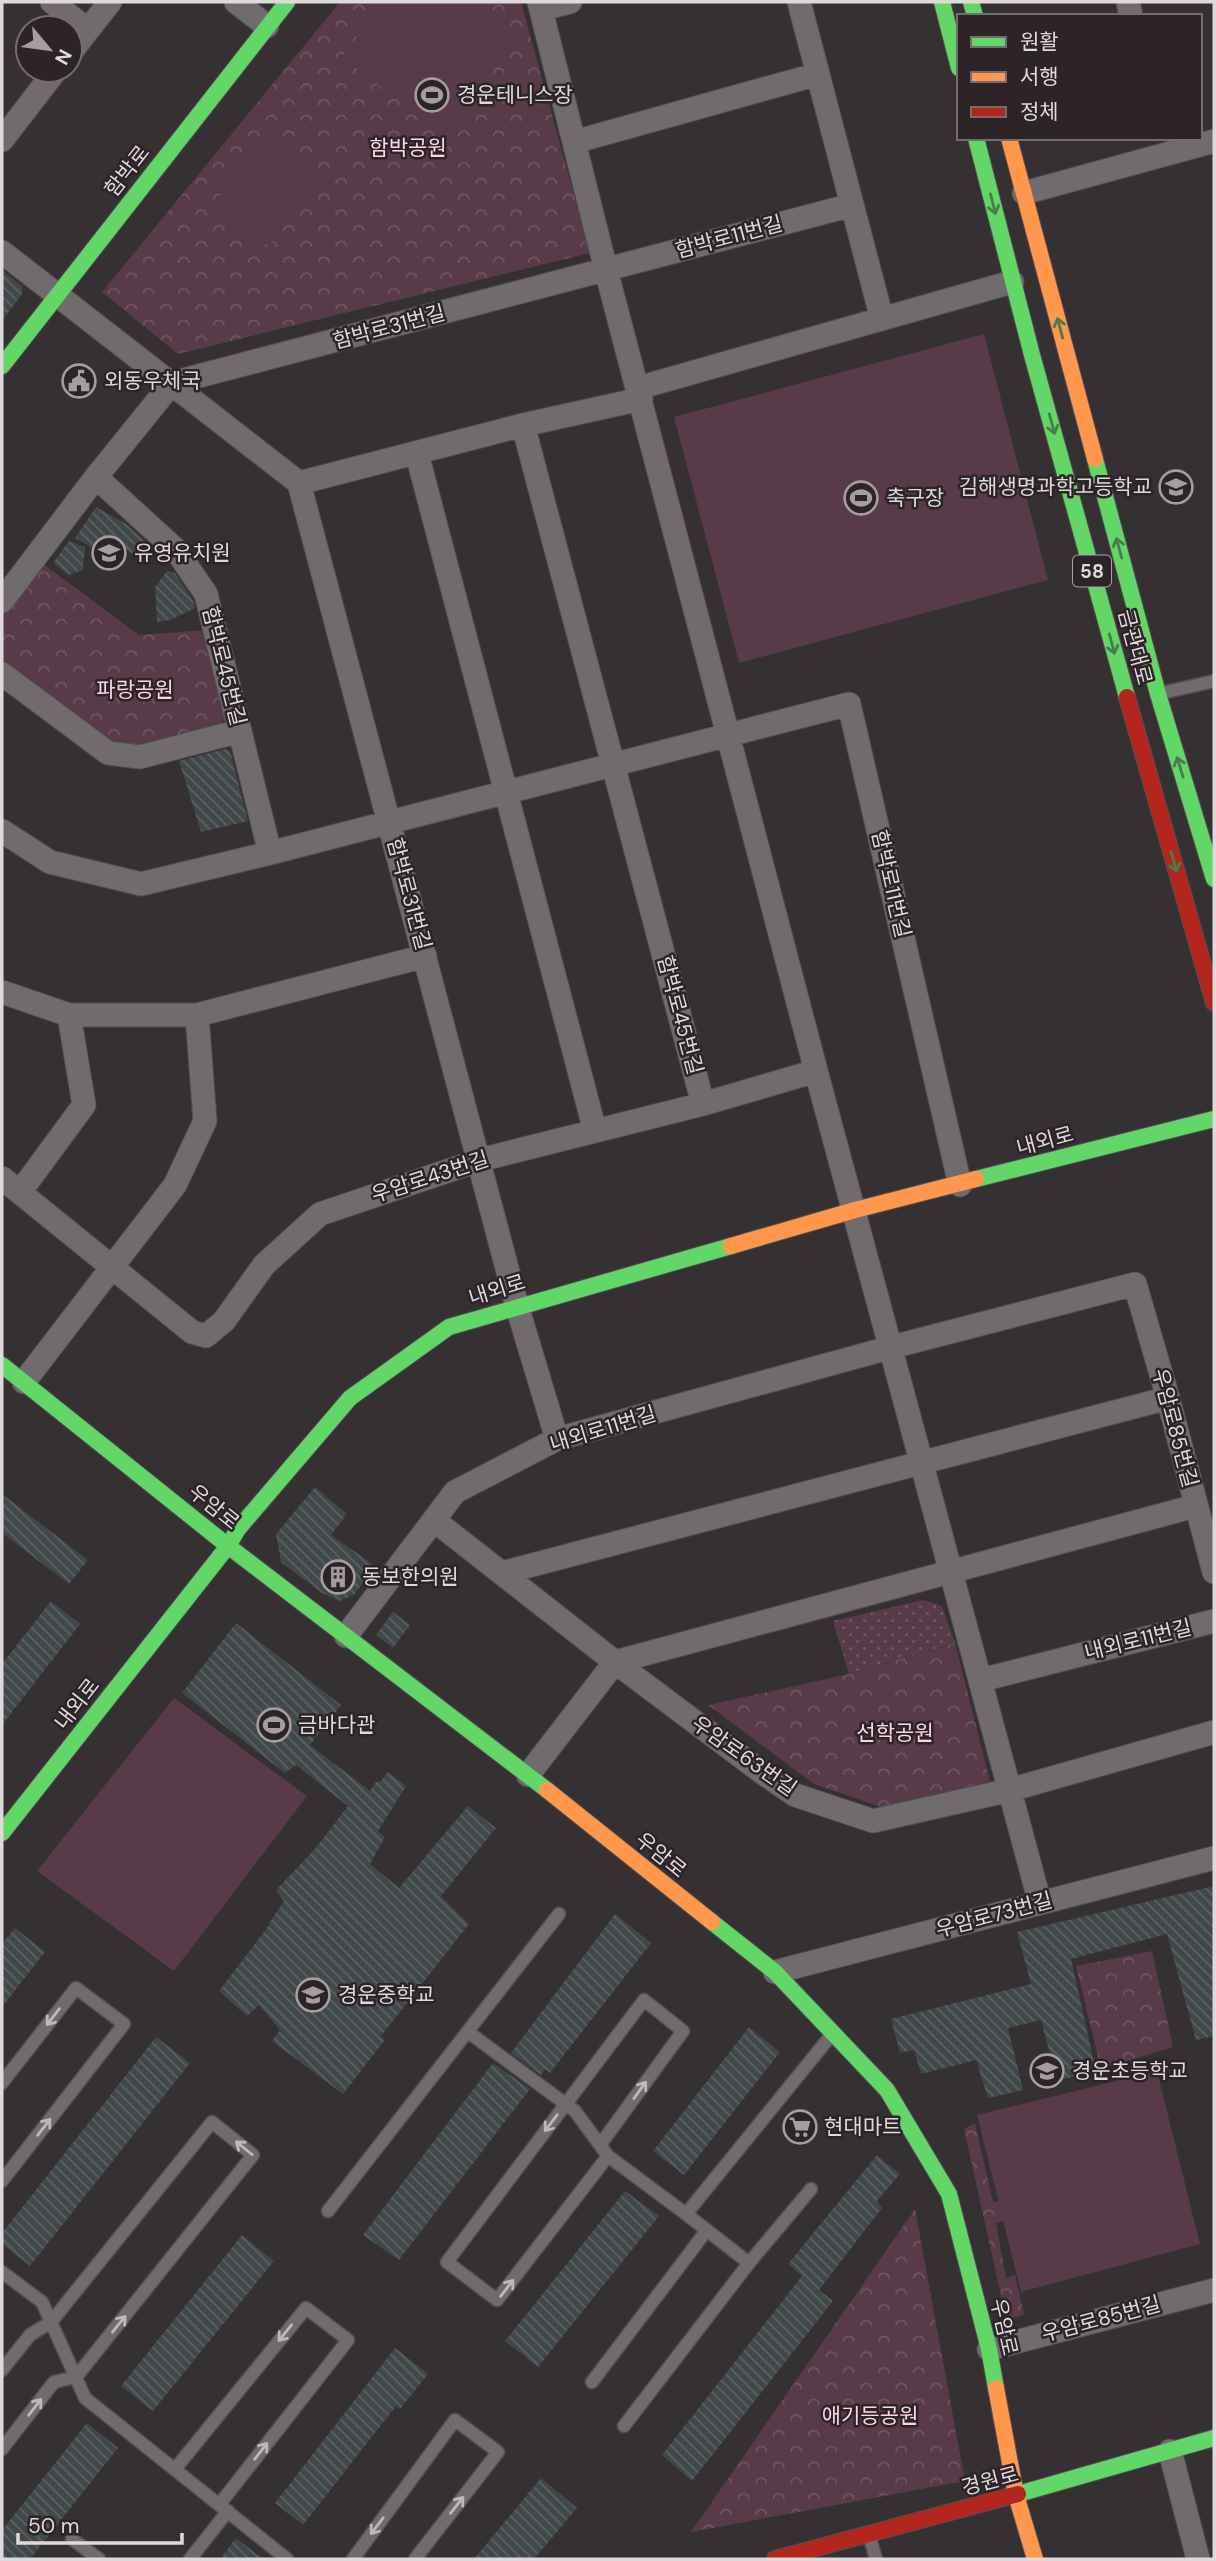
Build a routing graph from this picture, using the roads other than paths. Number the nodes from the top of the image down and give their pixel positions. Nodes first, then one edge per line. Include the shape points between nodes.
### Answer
1 (52, 2) edge
2 (110, 2) edge
3 (236, 2) edge
4 (287, 2) edge
5 (570, 2) edge
6 (799, 2) edge
7 (942, 2) edge
8 (540, 6) edge
9 (267, 26) junction
10 (88, 30) junction
11 (84, 35) edge
12 (957, 60) edge
13 (818, 74) junction
14 (41, 84) edge
15 (11, 111) edge
16 (2, 140) edge
17 (976, 140) edge
18 (1010, 140) edge
19 (1214, 141) edge
20 (574, 142) junction
21 (1165, 146) edge
22 (1024, 193) junction
23 (852, 205) junction
24 (2, 252) edge
25 (606, 270) junction
26 (1012, 282) junction
27 (57, 295) junction
28 (882, 319) junction
29 (2, 366) edge
30 (172, 383) junction
31 (640, 393) junction
32 (523, 425) junction
33 (417, 454) junction
34 (96, 477) junction
35 (299, 483) junction
36 (2, 601) edge
37 (2, 674) edge
38 (1214, 681) edge
39 (1158, 694) junction
40 (240, 731) junction
41 (729, 735) junction
42 (613, 765) junction
43 (506, 793) junction
44 (390, 822) junction
45 (2, 831) edge
46 (270, 853) junction
47 (1214, 879) edge
48 (425, 956) junction
49 (2, 992) edge
50 (1214, 1003) edge
51 (69, 1015) junction
52 (197, 1016) junction
53 (816, 1071) junction
54 (704, 1104) junction
55 (1214, 1119) edge
56 (595, 1131) junction
57 (480, 1160) junction
58 (11, 1185) edge
59 (960, 1185) junction
60 (855, 1210) junction
61 (112, 1268) junction
62 (1135, 1284) joint
63 (517, 1306) junction
64 (892, 1347) junction
65 (2, 1365) edge
66 (24, 1382) junction
67 (1168, 1398) junction
68 (557, 1439) junction
69 (923, 1463) junction
70 (1195, 1506) junction
71 (435, 1521) junction
72 (229, 1546) junction
73 (1214, 1572) edge
74 (502, 1573) junction
75 (951, 1573) junction
76 (1214, 1621) edge
77 (346, 1636) junction
78 (615, 1662) junction
79 (981, 1680) junction
80 (1214, 1732) edge
81 (528, 1775) junction
82 (1010, 1790) junction
83 (2, 1833) edge
84 (1214, 1858) edge
85 (1040, 1903) junction
86 (559, 1914) dead end
87 (775, 1972) junction
88 (468, 2032) junction
89 (833, 2033) junction
90 (2, 2083) edge
91 (565, 2104) junction
92 (600, 2145) junction
93 (608, 2156) junction
94 (2, 2181) edge
95 (811, 2189) dead end
96 (328, 2211) dead end
97 (686, 2214) junction
98 (707, 2230) junction
99 (749, 2263) junction
100 (2, 2272) edge
101 (1214, 2290) edge
102 (51, 2322) junction
103 (989, 2349) junction
104 (2, 2370) edge
105 (76, 2377) junction
106 (592, 2382) dead end
107 (624, 2426) dead end
108 (1214, 2438) edge
109 (2, 2449) edge
110 (1170, 2451) junction
111 (175, 2469) junction
112 (1016, 2496) junction
113 (223, 2508) junction
114 (869, 2534) junction
115 (72, 2539) dead end
116 (99, 2559) edge
117 (190, 2559) edge
118 (287, 2559) edge
119 (353, 2559) edge
120 (415, 2559) edge
121 (775, 2559) edge
122 (876, 2559) edge
123 (1035, 2559) edge
124 (1198, 2559) edge

1 - 10 street
2 - 10 street
3 - 9 street
4 - 9 street, 함박로
5 - 8 street
6 - 13 street
7 - 12 street
8 - 20 street
9 - 27 street, 함박로
10 - 11 street
13 - 20 street
13 - 23 street
14 - 15 street
15 - 16 street
17 -> 26 street, 금관대로 / 58
18 - 22 street, 금관대로 / 58
19 - 21 street
20 - 25 street
21 - 22 street
39 -> 22 street, 금관대로 / 58
23 - 25 street, 함박로11번길
23 - 28 street
24 - 27 street
25 - 30 street, 함박로31번길
25 - 31 street
26 - 28 street
26 -> 50 street, 금관대로 / 58
27 - 29 street, 함박로
27 - 30 street
28 - 31 street
30 - 34 street
30 - 35 street
31 - 32 street
31 - 41 street
32 - 33 street
32 - 42 street, 함박로45번길
33 - 35 street
33 - 43 street
34 - 36 street
34 - 40 street, 함박로45번길 via 176,550 206,594
35 - 44 street, 함박로31번길
37 - 40 street via 108,753 141,757
38 - 39 lane
47 -> 39 street, 금관대로 / 58
40 - 46 street, 함박로45번길
41 - 42 street
41 - 53 street
41 - 59 street, 함박로11번길 via 849,704
42 - 43 street
42 - 54 street, 함박로45번길
43 - 44 street
43 - 56 street
44 - 46 street
44 - 48 street, 함박로31번길
45 - 46 street via 50,862 141,884
48 - 52 street
48 - 57 street, 함박로31번길
49 - 51 street
51 - 52 street
51 - 58 street via 84,1105
52 - 61 street via 205,1121 175,1185
53 - 54 street, 우암로43번길
53 - 60 street
54 - 56 street, 우암로43번길
55 - 59 street, 내외로
56 - 57 street, 우암로43번길
57 - 61 street, 우암로43번길 via 320,1214 264,1265 224,1321 206,1336 192,1332
57 - 63 street, 함박로31번길
58 - 61 street
59 - 60 street, 내외로
60 - 63 street, 내외로
60 - 64 street
61 - 66 street
62 - 64 street, 내외로11번길
62 - 67 street, 우암로85번길
63 - 68 street, 함박로31번길
63 - 72 street, 내외로 via 449,1327 350,1398 238,1529
64 - 68 street, 내외로11번길
64 - 69 street
65 - 66 street, 우암로
66 - 72 street, 우암로
67 - 69 street
67 - 70 street, 우암로85번길
68 - 71 street, 내외로11번길 via 455,1492
69 - 74 street
69 - 75 street
70 - 73 street, 우암로85번길
70 - 75 street
71 - 74 street, 우암로63번길
71 - 77 street, 내외로11번길
72 - 77 street, 우암로
72 - 83 street, 내외로
74 - 78 street, 우암로63번길
75 - 78 street
75 - 79 street
76 - 79 street, 내외로11번길
77 - 81 street, 우암로
78 - 81 street
78 - 82 street, 우암로63번길 via 795,1795 873,1821
79 - 82 street
80 - 82 street
81 - 87 street, 우암로
82 - 85 street
84 - 85 street, 우암로73번길
85 - 87 street, 우암로73번길
86 - 88 lane
87 - 89 street, 우암로
88 - 91 lane
88 - 96 lane
89 - 97 lane
89 - 103 street, 우암로 via 887,2090 949,2193
94 -> 90 lane via 124,2024 76,1988
91 - 92 lane
92 -> 91 lane via 683,2031 644,2000
91 -> 93 lane via 447,2262 497,2300
92 - 93 lane
93 - 97 lane
95 - 99 lane
97 - 98 lane
98 - 99 lane
98 - 106 lane
99 - 107 lane
100 - 102 lane via 42,2302
101 - 103 street, 우암로85번길
102 - 104 lane via 30,2335
102 - 105 lane
105 -> 102 lane via 253,2155 212,2122
103 - 112 street, 우암로
109 -> 105 lane via 54,2382
105 - 111 lane via 85,2398
108 - 110 street, 경원로
110 - 112 street, 경원로
110 - 124 street
111 - 113 lane
113 -> 111 lane via 348,2340 306,2308
112 - 114 street, 경원로
112 - 123 street, 우암로
113 - 117 lane
113 - 118 lane
114 - 121 street, 경원로
114 - 122 lane
115 - 116 lane
120 -> 119 lane via 498,2452 455,2420

